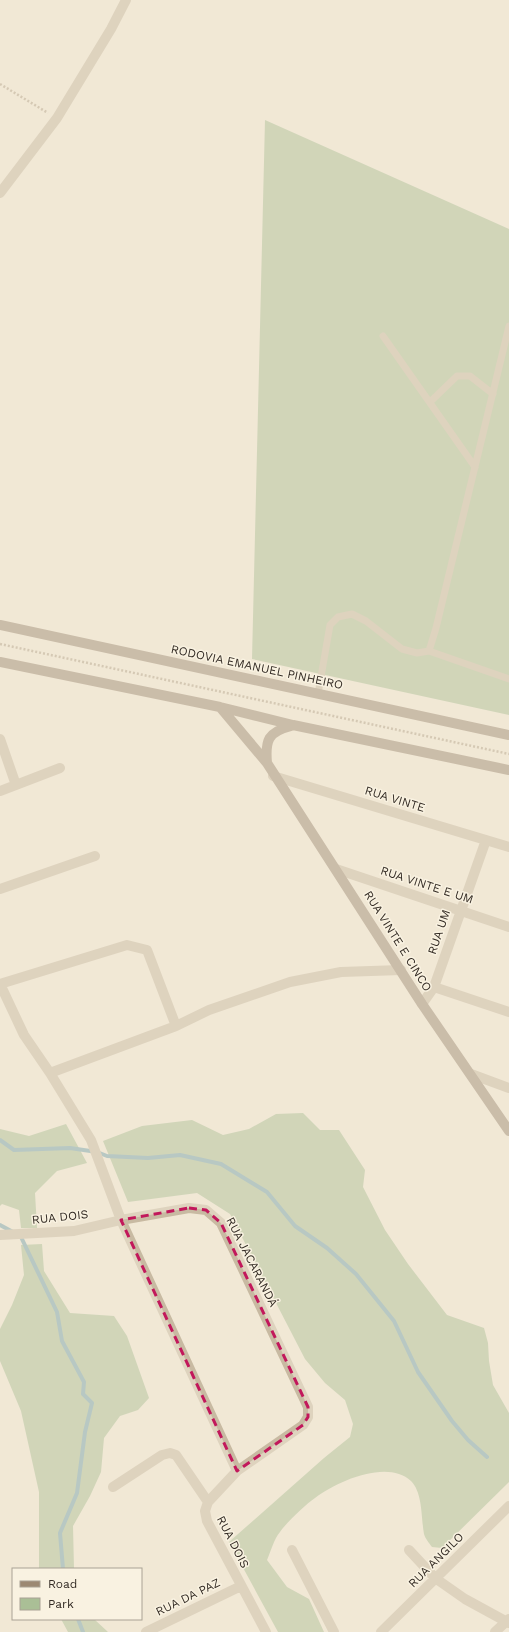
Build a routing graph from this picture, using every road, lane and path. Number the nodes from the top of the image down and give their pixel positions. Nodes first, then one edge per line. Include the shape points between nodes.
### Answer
1 (126, 0) edge
2 (0, 84) edge
3 (56, 118) junction
4 (0, 193) edge
5 (509, 326) edge
6 (383, 336) dead end
7 (493, 394) junction
8 (430, 402) junction
9 (475, 467) junction
10 (0, 625) edge
11 (0, 644) edge
12 (429, 651) junction
13 (0, 662) edge
14 (509, 680) edge
15 (318, 694) junction
16 (220, 707) junction
17 (293, 725) junction
18 (509, 735) edge
19 (0, 740) edge
20 (509, 754) edge
21 (266, 763) junction
22 (60, 768) dead end
23 (509, 770) edge
24 (273, 776) junction
25 (16, 785) junction
26 (0, 791) edge
27 (486, 840) junction
28 (509, 847) edge
29 (95, 856) dead end
30 (336, 869) junction
31 (0, 890) edge
32 (461, 910) junction
33 (509, 927) edge
34 (401, 970) junction
35 (0, 984) edge
36 (434, 987) junction
37 (422, 1004) junction
38 (509, 1012) edge
39 (176, 1026) junction
40 (50, 1073) junction
41 (471, 1074) junction
42 (509, 1088) edge
43 (509, 1131) edge
44 (121, 1220) junction
45 (0, 1235) edge
46 (237, 1471) junction
47 (113, 1487) dead end
48 (208, 1502) junction
49 (509, 1506) edge
50 (292, 1550) dead end
51 (409, 1550) dead end
52 (435, 1578) junction
53 (241, 1586) junction
54 (508, 1621) edge
55 (146, 1632) edge
56 (266, 1632) edge
57 (334, 1632) edge
58 (381, 1632) edge
59 (495, 1632) edge

1 - 3 street
2 - 3 path
3 - 4 street
5 - 7 lane
6 - 8 lane
7 - 8 lane via 470,376 457,376
7 - 9 lane
8 - 9 lane
9 - 12 lane
10 - 15 main road, RODOVIA EMANUEL PINHEIRO
11 - 20 path
12 - 14 lane
12 - 15 lane via 416,653 402,649 352,614 338,617 330,625
13 - 16 main road
15 - 18 main road, RODOVIA EMANUEL PINHEIRO
16 - 17 main road
16 - 21 main road, RUA VINTE E CINCO
17 - 21 main road via 277,729 269,738
17 - 23 main road
19 - 25 street
21 - 24 main road, RUA VINTE E CINCO
22 - 25 street
24 - 27 street, RUA VINTE
24 - 30 main road, RUA VINTE E CINCO
25 - 26 street
27 - 28 street, RUA VINTE
27 - 32 street, RUA UM
29 - 31 street
30 - 32 street, RUA VINTE E UM
30 - 34 main road, RUA VINTE E CINCO
32 - 33 street, RUA VINTE E UM
32 - 36 street, RUA UM
34 - 37 main road, RUA VINTE E CINCO
34 - 39 street via 341,972 290,982 209,1010
35 - 39 street via 127,945 147,950
35 - 40 street via 24,1035
36 - 37 street, RUA UM
36 - 38 street
37 - 41 main road, RUA VINTE E CINCO
39 - 40 street
40 - 44 street via 92,1140
41 - 42 street
41 - 43 main road, RUA VINTE E CINCO
44 - 45 street, RUA DOIS via 74,1231
44 - 46 street
44 - 46 street, RUA JACARANDÁ via 189,1208 206,1210 221,1223 308,1407 308,1417 303,1425
46 - 48 street
47 - 48 street via 162,1455 170,1453 176,1455
48 - 53 street, RUA DOIS via 205,1511 207,1521
49 - 52 street, RUA ANGILO
50 - 57 street
51 - 52 street
52 - 54 street via 465,1599
52 - 58 street, RUA ANGILO
53 - 55 street, RUA DA PAZ
53 - 56 street, RUA DOIS
54 - 59 street

